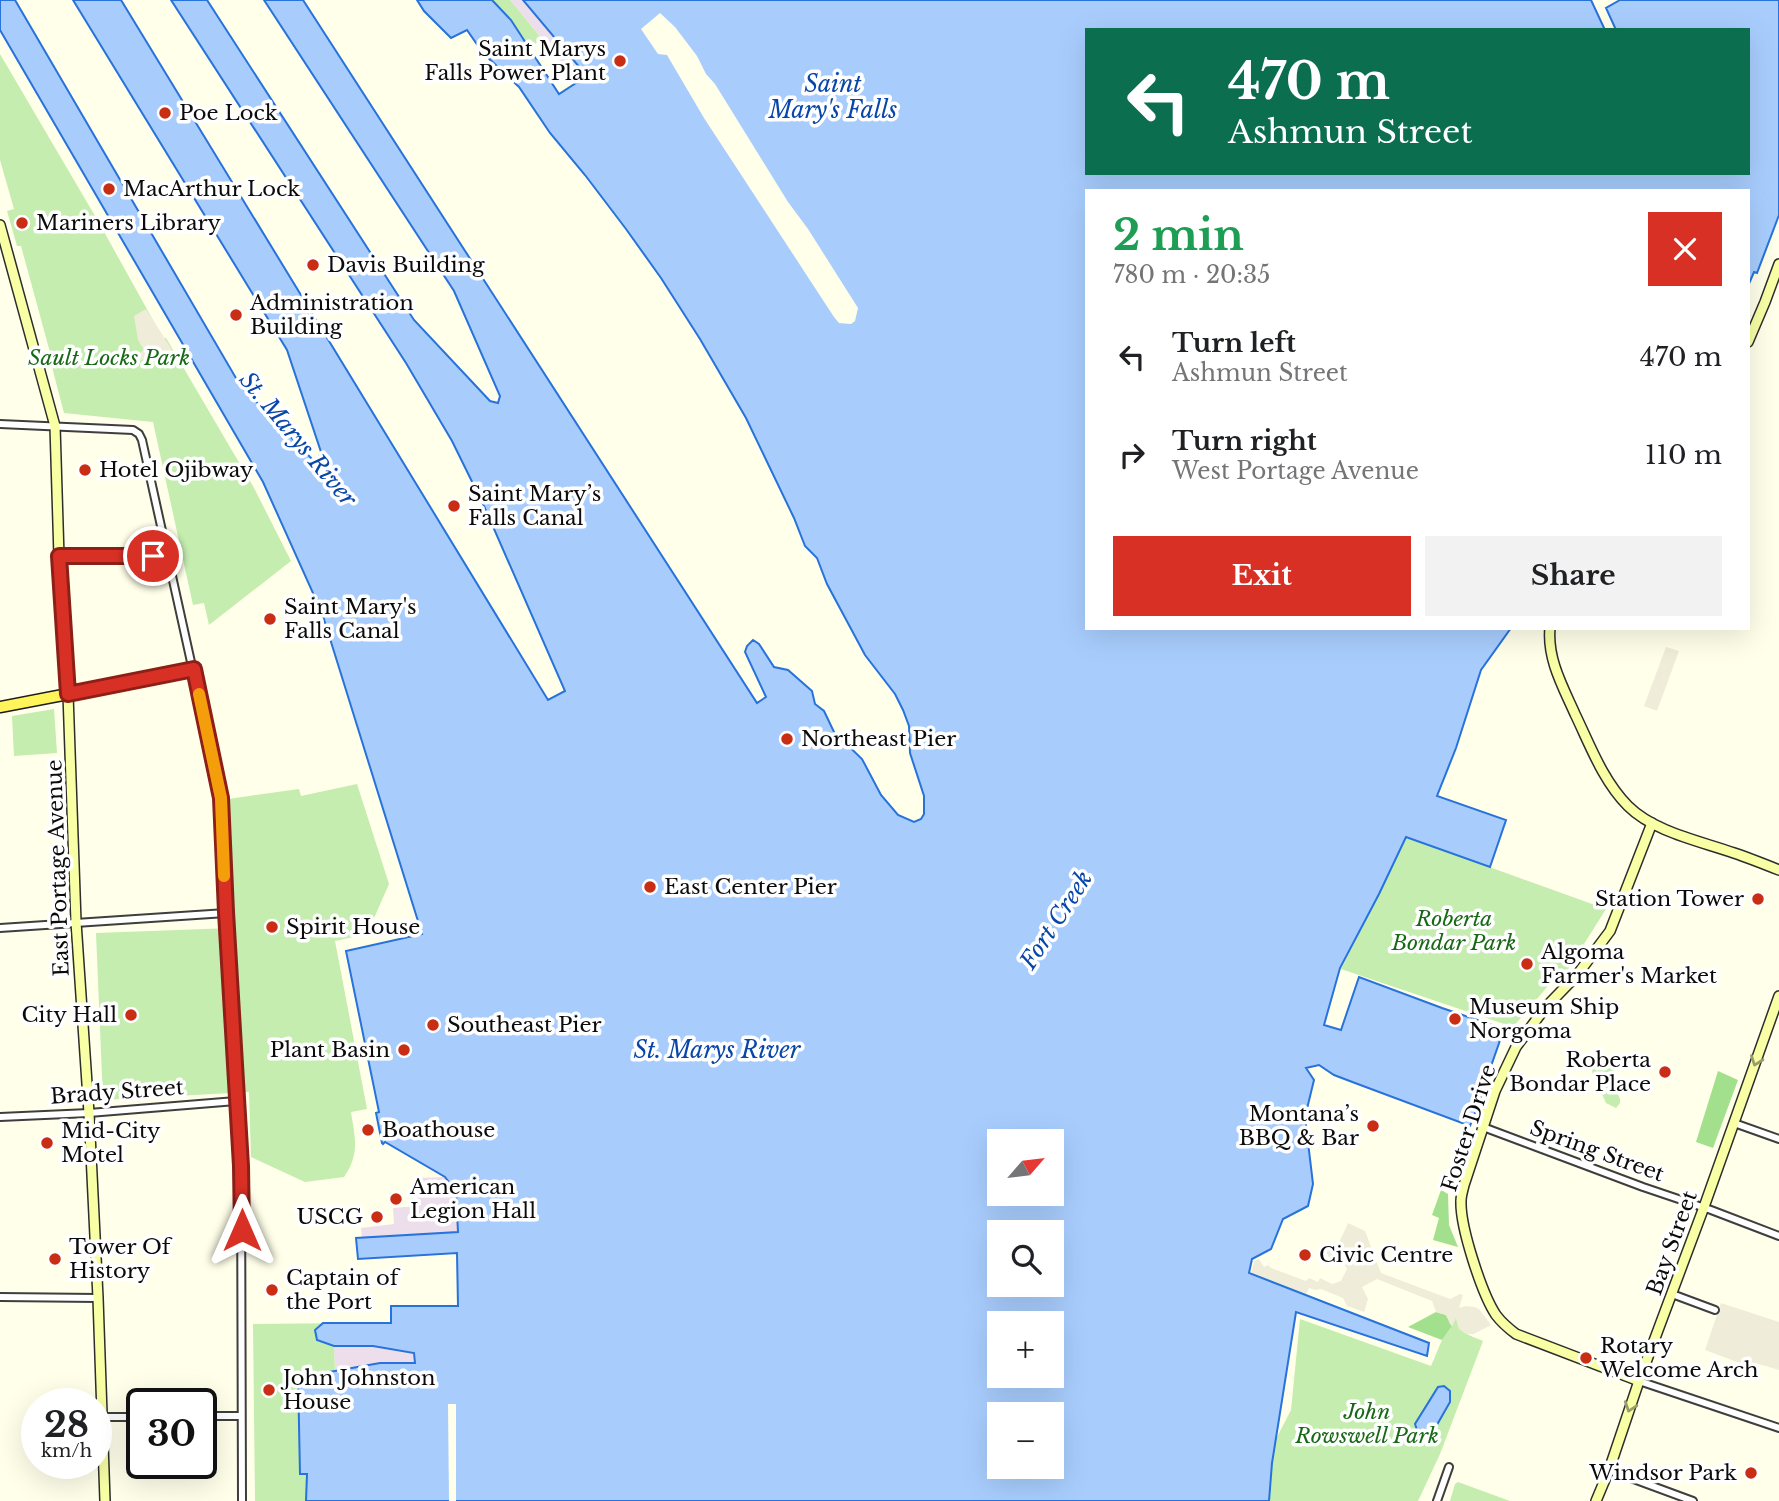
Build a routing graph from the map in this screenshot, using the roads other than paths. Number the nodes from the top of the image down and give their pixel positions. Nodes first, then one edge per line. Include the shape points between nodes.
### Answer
1 (0, 225) edge
2 (1779, 264) edge
3 (1750, 337) edge
4 (0, 424) edge
5 (55, 426) junction
6 (59, 556) junction
7 (167, 556) junction
8 (1550, 630) edge
9 (194, 669) junction
10 (68, 694) junction
11 (0, 707) edge
12 (1652, 823) junction
13 (1779, 870) edge
14 (226, 912) junction
15 (76, 922) junction
16 (0, 928) edge
17 (1779, 996) edge
18 (236, 1101) junction
19 (89, 1113) junction
20 (0, 1117) edge
21 (1734, 1123) junction
22 (1483, 1127) junction
23 (1779, 1139) edge
24 (1704, 1207) junction
25 (1779, 1236) edge
26 (1672, 1294) junction
27 (0, 1297) edge
28 (98, 1298) junction
29 (1715, 1310) dead end
30 (1639, 1381) junction
31 (101, 1388) edge
32 (217, 1416) edge
33 (242, 1416) junction
34 (1779, 1429) edge
35 (1450, 1467) dead end
36 (1609, 1470) junction
37 (104, 1479) edge
38 (105, 1501) edge
39 (242, 1501) edge
40 (1437, 1501) edge
41 (1596, 1501) edge
42 (1693, 1501) edge

1 - 5 street, East Portage Avenue
2 - 3 street
4 - 5 street
5 - 6 street, East Portage Avenue
5 - 7 street via 134,430 139,434
6 - 7 street
6 - 10 street, East Portage Avenue
7 - 9 street
8 - 12 street via 1557,674 1599,765 1629,807
9 - 10 street
9 - 14 street via 221,798
10 - 11 main road
10 - 15 street, East Portage Avenue
12 - 13 street
12 - 22 street, Foster Drive via 1609,931 1516,1047
14 - 15 street
14 - 18 street
15 - 16 street
15 - 19 street, East Portage Avenue
17 -> 21 street, Bay Street
18 - 19 street, Brady Street
18 - 33 street via 241,1166
19 - 20 street, Brady Street
19 - 28 street, East Portage Avenue
21 - 23 street
21 - 24 street, Bay Street
22 - 24 street, Spring Street
22 - 30 street, Foster Drive via 1464,1185 1462,1222 1495,1314 1516,1334
24 - 25 street, Spring Street
24 - 26 street, Bay Street
26 - 29 street
26 - 30 street, Bay Street
27 - 28 street
28 - 31 street, East Portage Avenue
30 - 34 street
30 -> 36 street, Bay Street
32 - 33 street
33 - 39 street
35 - 40 street
36 - 41 street, Bay Street
36 - 42 street
37 - 38 street, East Portage Avenue

